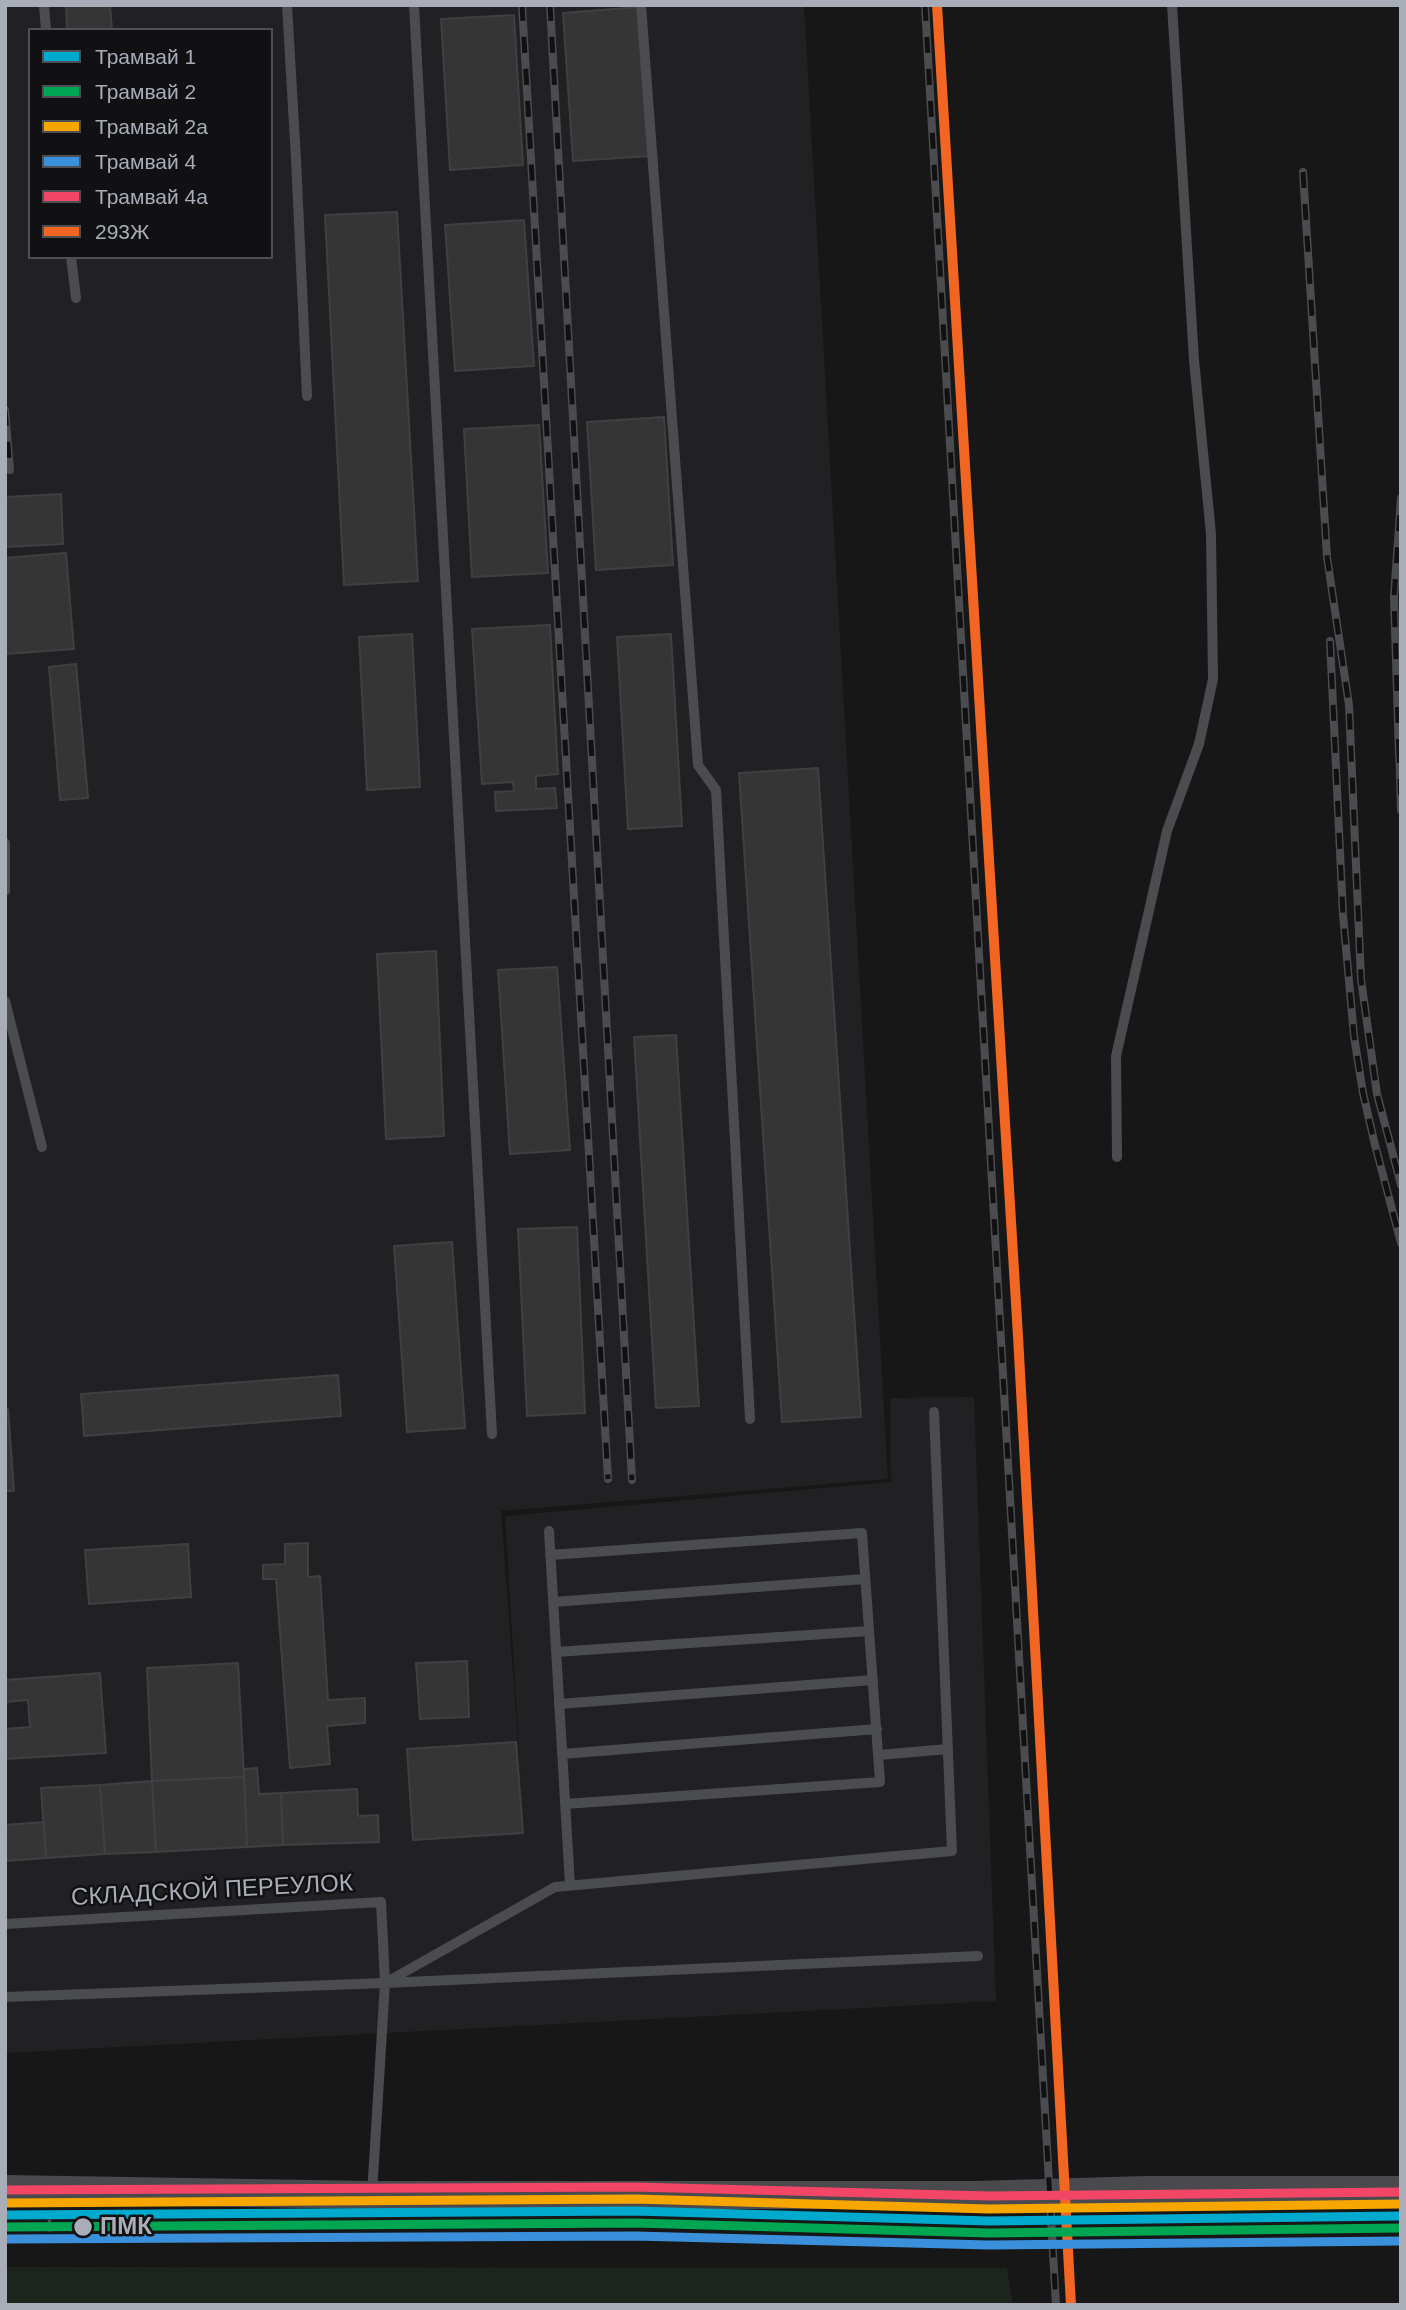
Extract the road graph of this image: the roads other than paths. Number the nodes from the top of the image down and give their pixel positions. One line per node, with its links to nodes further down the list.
1 (44, 5): 6 (lane)
2 (286, 5): 9 (lane)
3 (414, 5): 17 (lane)
4 (641, 5): 16 (lane)
5 (1172, 5): 14 (lane)
6 (46, 28)
7 (71, 259): 8 (lane)
8 (76, 298)
9 (307, 396)
10 (5, 843): 11 (lane)
11 (5, 891)
12 (5, 1001): 13 (lane)
13 (42, 1147)
14 (1117, 1157)
15 (934, 1412): 27 (lane)
16 (750, 1419)
17 (492, 1434)
18 (549, 1531): 19 (lane)
19 (550, 1555): 20 (lane); 21 (lane)
20 (865, 1579): 21 (lane); 22 (lane)
21 (553, 1602): 23 (lane)
22 (869, 1631): 23 (lane); 24 (lane)
23 (556, 1652): 25 (lane)
24 (873, 1680): 25 (lane); 26 (lane)
25 (559, 1704): 28 (lane)
26 (877, 1729): 28 (lane); 29 (lane)
27 (948, 1749): 29 (lane); 31 (lane)
28 (562, 1754): 30 (lane)
29 (878, 1755): 30 (lane)
30 (565, 1804): 31 (lane)
31 (570, 1885): 34 (lane)
32 (5, 1924): 34 (lane, СКЛАДСКОЙ ПЕРЕУЛОК)
33 (978, 1956): 34 (lane)
34 (385, 1983): 35 (lane); 38 (lane, СКЛАДСКОЙ ПЕРЕУЛОК)
35 (5, 1997)
36 (5, 2189): 38 (street)
37 (1401, 2190): 38 (street)
38 (372, 2195)

